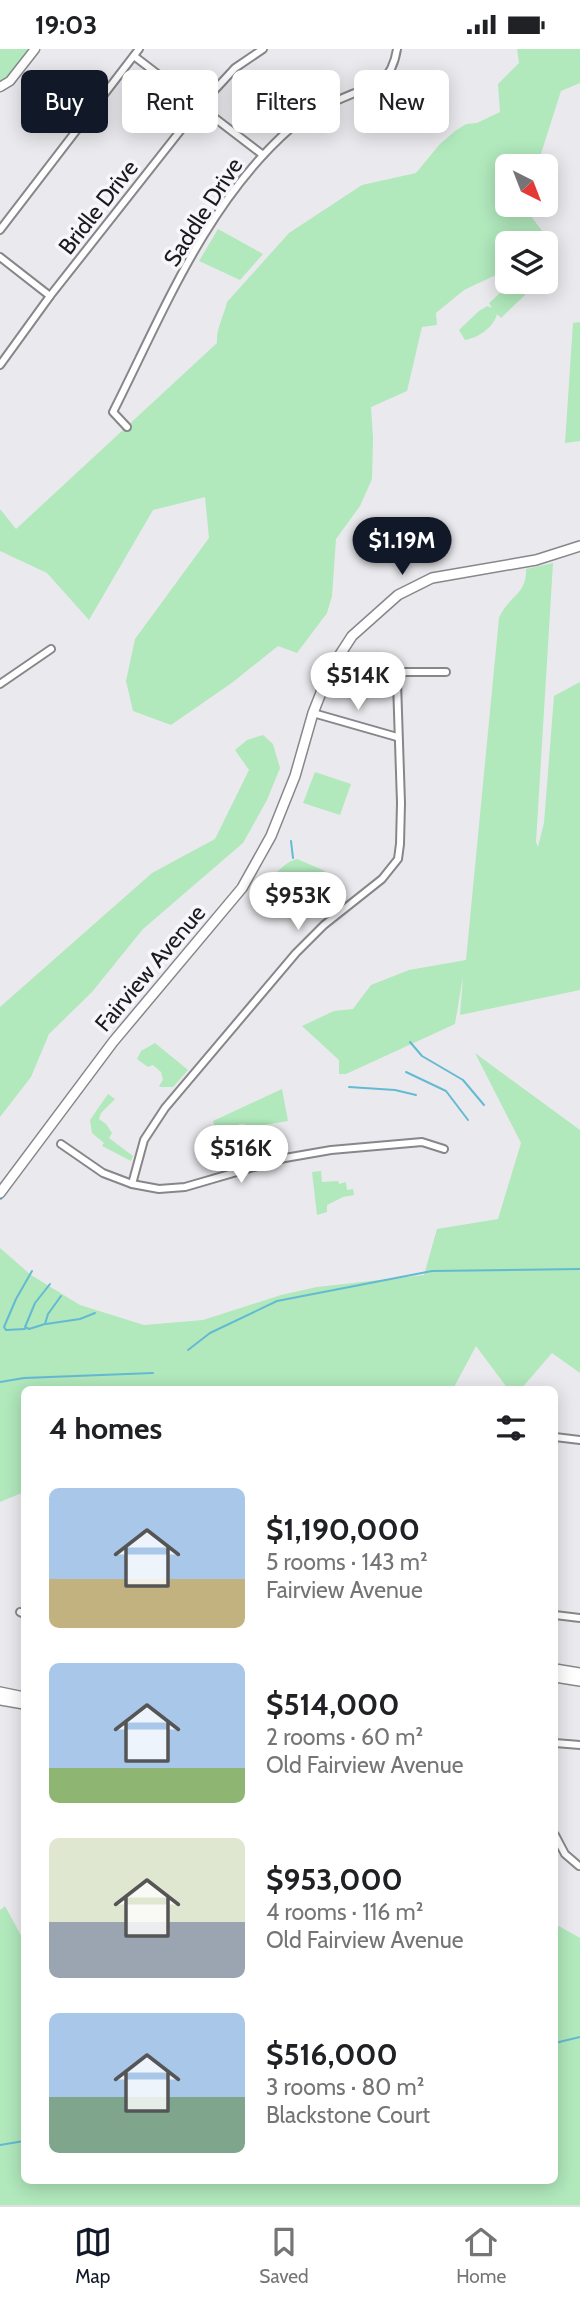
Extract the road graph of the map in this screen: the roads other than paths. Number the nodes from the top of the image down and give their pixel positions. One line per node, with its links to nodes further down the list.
1 (36, 49): 8 (street)
2 (139, 49): 5 (street)
3 (263, 49): 7 (street, Bridle Drive)
4 (397, 49): 11 (street, Saddle Drive)
5 (134, 56): 6 (street); 12 (street)
6 (152, 70)
7 (218, 86)
8 (0, 87)
9 (218, 121): 11 (street)
10 (179, 133): 14 (street, Bridle Drive)
11 (262, 155): 16 (street, Saddle Drive)
12 (0, 230)
13 (0, 257): 14 (street)
14 (50, 296): 15 (street, Bridle Drive)
15 (0, 365)
16 (127, 427)
17 (580, 546): 21 (main road, Fairview Avenue)
18 (51, 649): 20 (street)
19 (446, 672): 22 (street)
20 (0, 684)
21 (313, 713): 22 (street); 26 (main road, Fairview Avenue)
22 (397, 737): 25 (street)
23 (61, 1144): 25 (street)
24 (444, 1149): 25 (street)
25 (132, 1184)
26 (0, 1193)
27 (558, 1437): 28 (street)
28 (580, 1440)
29 (558, 1615): 30 (street)
30 (580, 1618)
31 (558, 1669): 32 (main road)
32 (580, 1673)
33 (558, 1677): 34 (main road)
34 (580, 1681)
35 (0, 1692): 36 (main road)
36 (21, 1696)
37 (0, 1700): 38 (main road)
38 (21, 1704)
39 (558, 1743): 40 (street)
40 (580, 1745)
41 (558, 1841): 42 (street)
42 (579, 1866)

